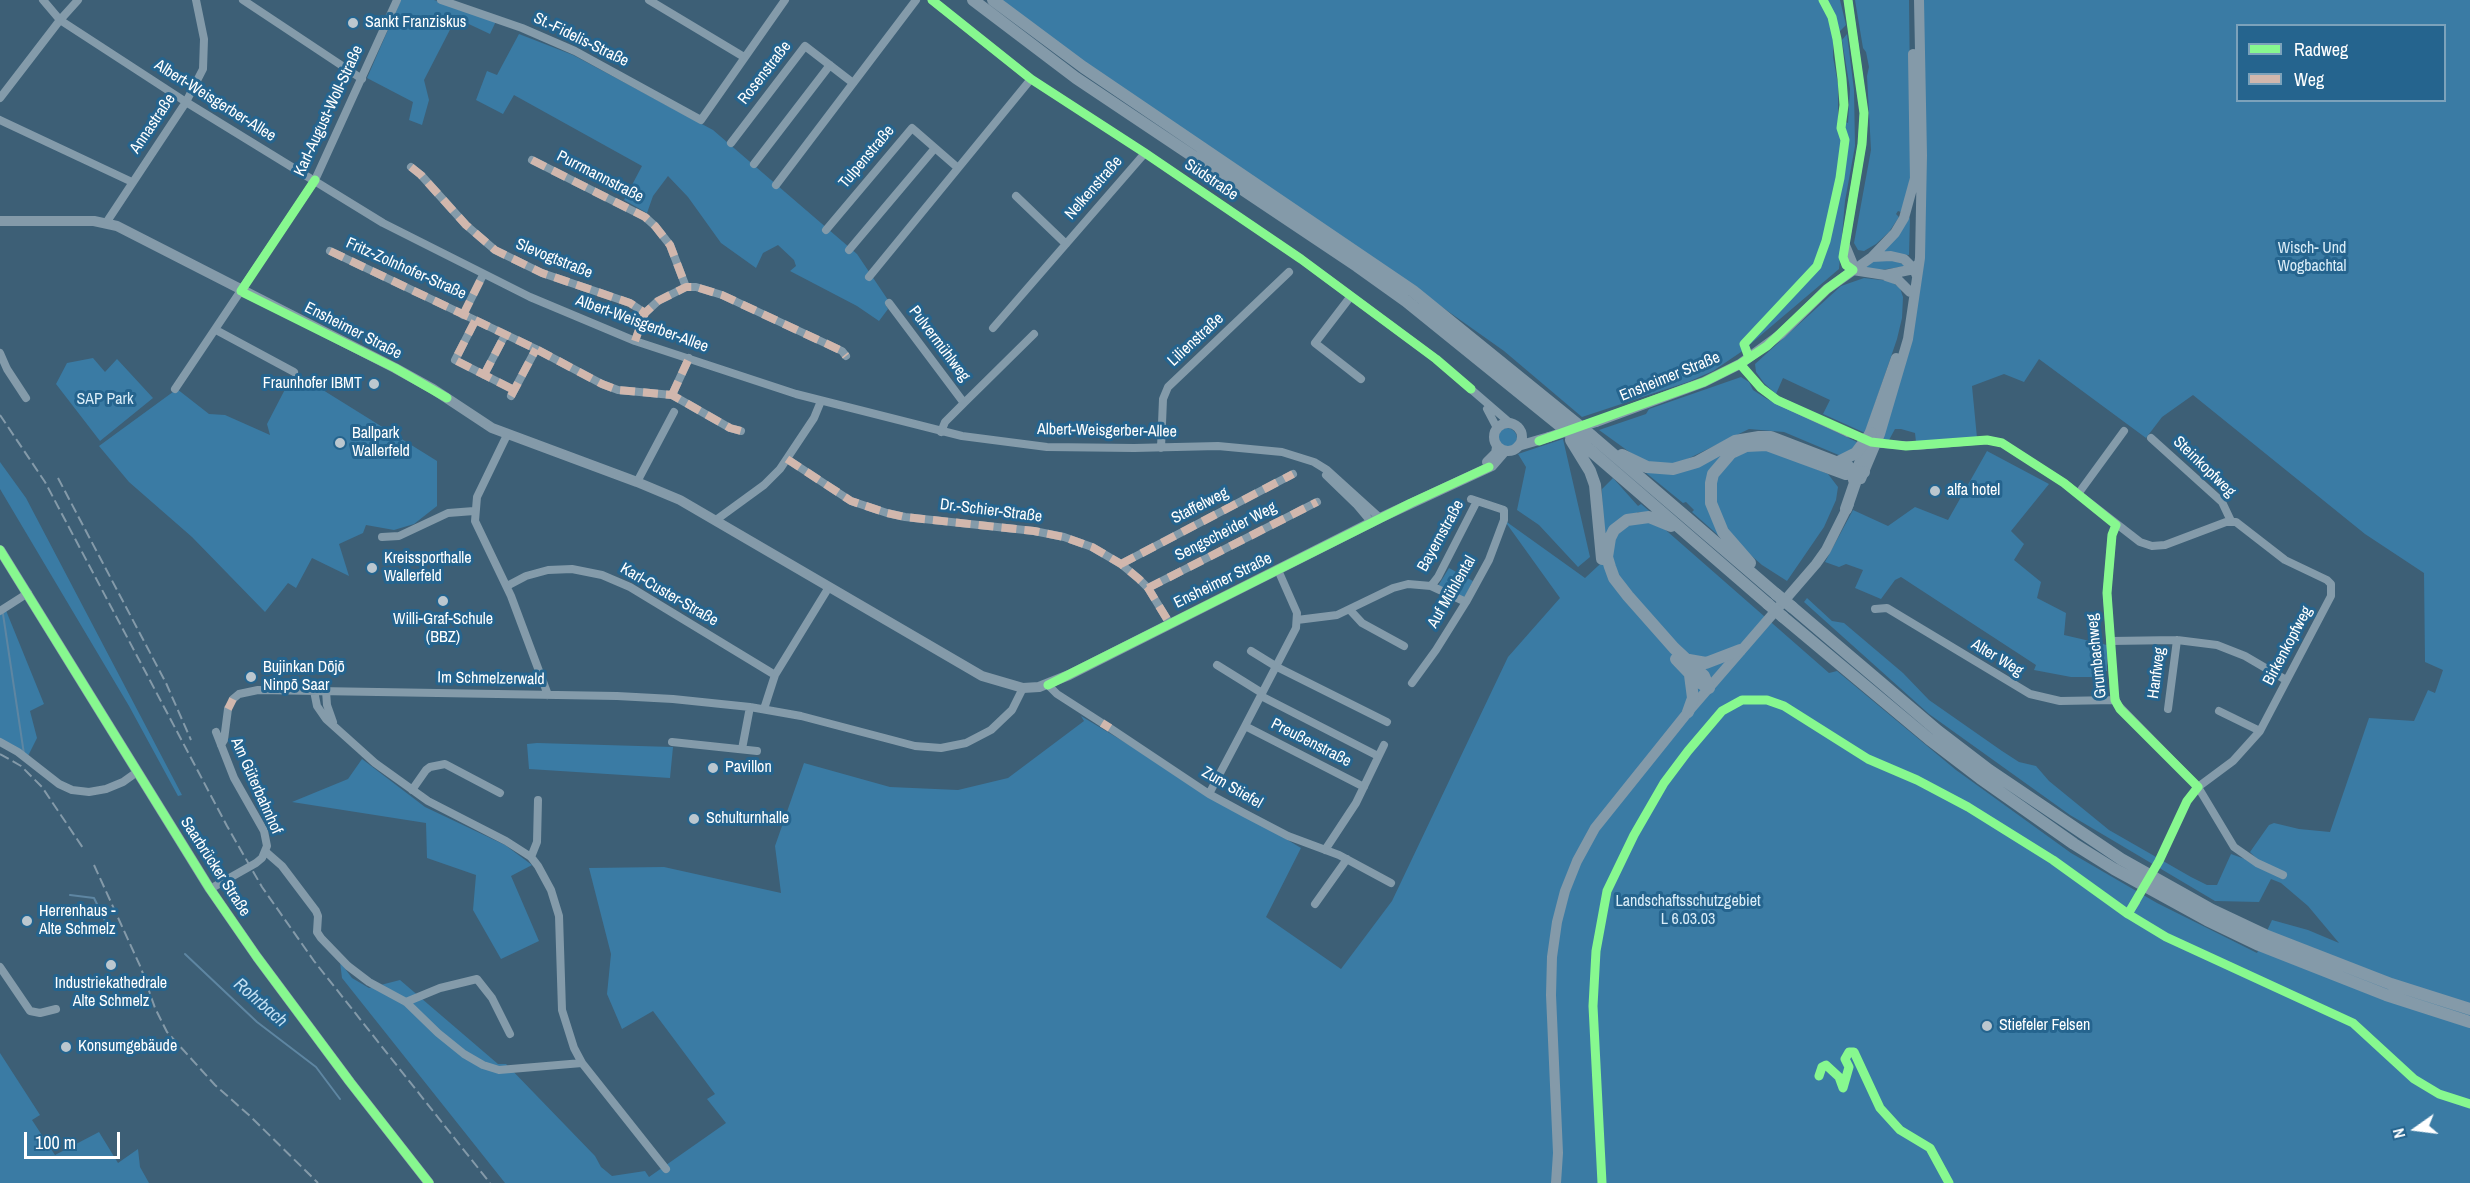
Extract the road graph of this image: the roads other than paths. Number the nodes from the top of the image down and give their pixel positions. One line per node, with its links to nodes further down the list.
1 (43, 0): 16 (street, Albert-Weisgerber-Allee)
2 (78, 0): 16 (street)
3 (196, 0): 23 (street, Annastraße)
4 (243, 0): 19 (street)
5 (397, 0): 19 (street, Karl-August-Woll-Straße)
6 (441, 0): 17 (street, St.-Fidelis-Straße)
7 (649, 0): 17 (street)
8 (916, 0): 21 (street)
9 (932, 0): 20 (street, Südstraße)
10 (973, 0): 78 (highway)
11 (993, 0): 86 (highway)
12 (1848, 0): 44 (street)
13 (1913, 0): 32 (main road)
14 (1919, 0): 46 (main road)
15 (783, 1): 17 (street)
16 (60, 20): 22 (street); 23 (street, Albert-Weisgerber-Allee)
17 (744, 57)
18 (830, 64): 21 (street, Rosenstraße); 25 (street, Rosenstraße); 29 (street)
19 (362, 79): 33 (street, Karl-August-Woll-Straße)
20 (1031, 79): 27 (street, Südstraße); 31 (street)
21 (853, 83): 35 (street)
22 (0, 98)
23 (186, 102): 33 (street, Albert-Weisgerber-Allee); 34 (street, Annastraße)
24 (0, 120): 34 (street)
25 (730, 142)
26 (935, 148): 31 (street, Tulpenstraße); 39 (street, Tulpenstraße); 41 (street)
27 (1145, 153): 40 (street, Nelkenstraße); 53 (street, Südstraße)
28 (532, 159): 50 (street, Purrmannstraße)
29 (754, 164)
30 (411, 167): 55 (street, Slevogtstraße)
31 (958, 168): 49 (street)
32 (1915, 178): 43 (main road, Ensheimer Straße); 46 (main road)
33 (315, 180): 47 (street, Albert-Weisgerber-Allee); 51 (street, Karl-August-Woll-Straße)
34 (132, 182): 38 (street, Annastraße)
35 (776, 185)
36 (1016, 196): 40 (street, Nelkenstraße)
37 (0, 221): 38 (main road, Ensheimer Straße)
38 (106, 223): 51 (main road, Ensheimer Straße)
39 (826, 230)
40 (1066, 243): 58 (street, Nelkenstraße)
41 (849, 250)
42 (330, 251): 56 (street, Fritz-Zolnhofer-Straße)
43 (1872, 257): 44 (main road, Ensheimer Straße); 46 (main road)
44 (1853, 270): 48 (main road); 67 (main road, Ensheimer Straße)
45 (1289, 272): 89 (street, Lilienstraße)
46 (1916, 273): 48 (main road); 52 (main road); 93 (main road)
47 (483, 275): 56 (street, Fritz-Zolnhofer-Straße); 62 (street, Albert-Weisgerber-Allee)
48 (1885, 275): 52 (main road)
49 (869, 277)
50 (686, 287): 55 (street); 65 (street)
51 (241, 291): 59 (street, Karl-August-Woll-Straße); 85 (main road, Ensheimer Straße)
52 (1910, 292): 84 (main road)
53 (1351, 296): 70 (street); 74 (street, Südstraße)
54 (889, 303): 76 (street, Pulvermühlweg)
55 (645, 313): 62 (street)
56 (463, 315): 57 (street)
57 (475, 321): 61 (street); 69 (street)
58 (993, 328)
59 (216, 330): 68 (street); 71 (street, Karl-August-Woll-Straße)
60 (1034, 334): 76 (street, Pulvermühlweg)
61 (505, 335): 63 (street); 69 (street)
62 (635, 341): 66 (street, Albert-Weisgerber-Allee)
63 (536, 349): 69 (street); 72 (street)
64 (0, 353): 73 (street)
65 (846, 356)
66 (689, 358): 72 (street); 75 (street, Albert-Weisgerber-Allee)
67 (1740, 364): 88 (main road, Ensheimer Straße, bridge); 96 (street, bridge)
68 (294, 372)
69 (484, 375)
70 (1360, 379)
71 (175, 389)
72 (672, 395): 81 (street)
73 (26, 398)
74 (1481, 398): 79 (street, Südstraße); 80 (street, Südstraße)
75 (821, 401): 83 (street, Albert-Weisgerber-Allee); 91 (street)
76 (964, 403): 83 (street, Pulvermühlweg)
77 (674, 412): 95 (street)
78 (1545, 414): 109 (highway); 130 (highway)
79 (1510, 423): 80 (main road); 88 (main road)
80 (1497, 428): 90 (main road)
81 (741, 431)
82 (2124, 431): 96 (street)
83 (941, 432): 89 (street, Albert-Weisgerber-Allee)
84 (1871, 433): 92 (highway); 93 (main road)
85 (507, 435): 95 (main road, Ensheimer Straße); 99 (street)
86 (1593, 437): 92 (highway); 115 (highway)
87 (2151, 438): 103 (street, Steinkopfweg)
88 (1520, 443): 90 (main road)
89 (1161, 448): 102 (street, Albert-Weisgerber-Allee)
90 (1501, 449): 102 (main road, Ensheimer Straße)
91 (787, 459): 101 (street); 107 (street, Dr.-Schier-Straße)
92 (1835, 466): 93 (highway); 98 (highway); 115 (highway)
93 (1860, 473): 98 (highway)
94 (1293, 474): 107 (street, Staffelweg)
95 (637, 482): 101 (main road, Ensheimer Straße)
96 (2078, 494): 104 (street)
97 (1317, 502): 113 (street, Sengscheider Weg)
98 (1845, 505): 125 (main road)
99 (474, 510): 105 (street); 110 (street)
100 (1504, 510): 112 (street, Bayernstraße); 116 (street, Auf Mühlental)
101 (716, 520): 111 (main road, Ensheimer Straße)
102 (1376, 521): 108 (main road, Ensheimer Straße)
103 (2231, 521): 104 (street); 132 (street, Birkenkopfweg)
104 (2116, 525): 122 (street, Grumbachweg)
105 (382, 537)
106 (0, 550): 114 (main road, Saarbrücker Straße)
107 (1121, 564): 113 (street, Dr.-Schier-Straße)
108 (1278, 570): 120 (street); 121 (main road, Ensheimer Straße)
109 (1731, 572): 115 (highway); 127 (highway)
110 (507, 586): 131 (street, Karl-Custer-Straße); 138 (street)
111 (829, 586): 131 (street); 139 (main road, Ensheimer Straße)
112 (1431, 586): 116 (street, Bayernstraße); 119 (street, Bayernstraße)
113 (1148, 588): 121 (street, Dr.-Schier-Straße)
114 (27, 593): 117 (street); 161 (main road, Saarbrücker Straße)
115 (1772, 599): 181 (highway, bridge); 182 (highway, bridge)
116 (1466, 602): 133 (street, Auf Mühlental)
117 (4, 609)
118 (1875, 609): 142 (street, Alter Weg)
119 (1350, 610): 120 (street, Bayernstraße); 124 (street)
120 (1297, 620): 129 (street, Preußenstraße)
121 (1170, 624): 134 (main road, Ensheimer Straße)
122 (2111, 640): 123 (street, Hanfweg); 142 (street, Grumbachweg)
123 (2177, 640): 132 (street, Hanfweg); 146 (street, Hanfweg)
124 (1404, 646)
125 (1740, 650): 127 (highway); 135 (main road)
126 (1251, 651): 129 (street)
127 (1688, 660): 135 (highway)
128 (1217, 665): 140 (street)
129 (1277, 667): 140 (street, Preußenstraße); 149 (street)
130 (1689, 674): 135 (highway); 148 (highway)
131 (775, 675): 145 (street)
132 (2286, 680): 152 (street, Birkenkopfweg)
133 (1412, 683)
134 (1048, 684): 139 (main road, Ensheimer Straße); 166 (street, Zum Stiefel)
135 (1709, 688): 148 (main road)
136 (314, 691): 137 (street, Im Schmelzerwald); 141 (street, Im Schmelzerwald); 151 (street)
137 (326, 691): 138 (street, Im Schmelzerwald); 151 (street)
138 (548, 695): 143 (street, Im Schmelzerwald)
139 (1020, 695): 145 (street, Im Schmelzerwald)
140 (1262, 695): 150 (street, Preußenstraße); 160 (street, Preußenstraße)
141 (233, 699)
142 (2115, 700): 163 (street, Grumbachweg)
143 (750, 706): 145 (street, Im Schmelzerwald); 158 (street)
144 (228, 709): 156 (street)
145 (764, 709)
146 (2168, 709)
147 (2219, 711): 152 (street)
148 (1688, 712): 187 (main road)
149 (1387, 722)
150 (1245, 726): 162 (street, Preußenstraße); 166 (street, Preußenstraße)
151 (336, 727): 164 (street)
152 (2260, 731): 163 (street, Birkenkopfweg)
153 (216, 732): 156 (street, Am Güterbahnhof)
154 (0, 742): 161 (street)
155 (672, 742): 158 (street)
156 (221, 745): 169 (street, Am Güterbahnhof)
157 (1383, 745): 160 (street)
158 (742, 749): 159 (street)
159 (756, 751)
160 (1378, 756): 162 (street)
161 (137, 772): 174 (main road, Saarbrücker Straße)
162 (1364, 787): 168 (street)
163 (2198, 787): 172 (street, Grumbachweg)
164 (412, 790): 165 (street); 170 (street)
165 (500, 793)
166 (1209, 794): 168 (street, Zum Stiefel)
167 (538, 800): 170 (street)
168 (1325, 850): 171 (street, Zum Stiefel)
169 (266, 852): 174 (street, Am Güterbahnhof); 179 (street, Am Güterbahnhof)
170 (531, 857): 184 (street)
171 (1347, 859): 173 (street, Zum Stiefel); 176 (street)
172 (2283, 875)
173 (1391, 883)
174 (210, 889): 186 (main road, Saarbrücker Straße)
175 (2136, 902): 177 (street)
176 (1315, 904)
177 (2128, 914)
178 (0, 968): 180 (street)
179 (406, 1002): 183 (street); 184 (street, Am Güterbahnhof)
180 (56, 1009)
181 (2470, 1009)
182 (2470, 1022)
183 (510, 1034)
184 (582, 1063): 185 (street)
185 (666, 1169)
186 (429, 1183)
187 (1556, 1183)

